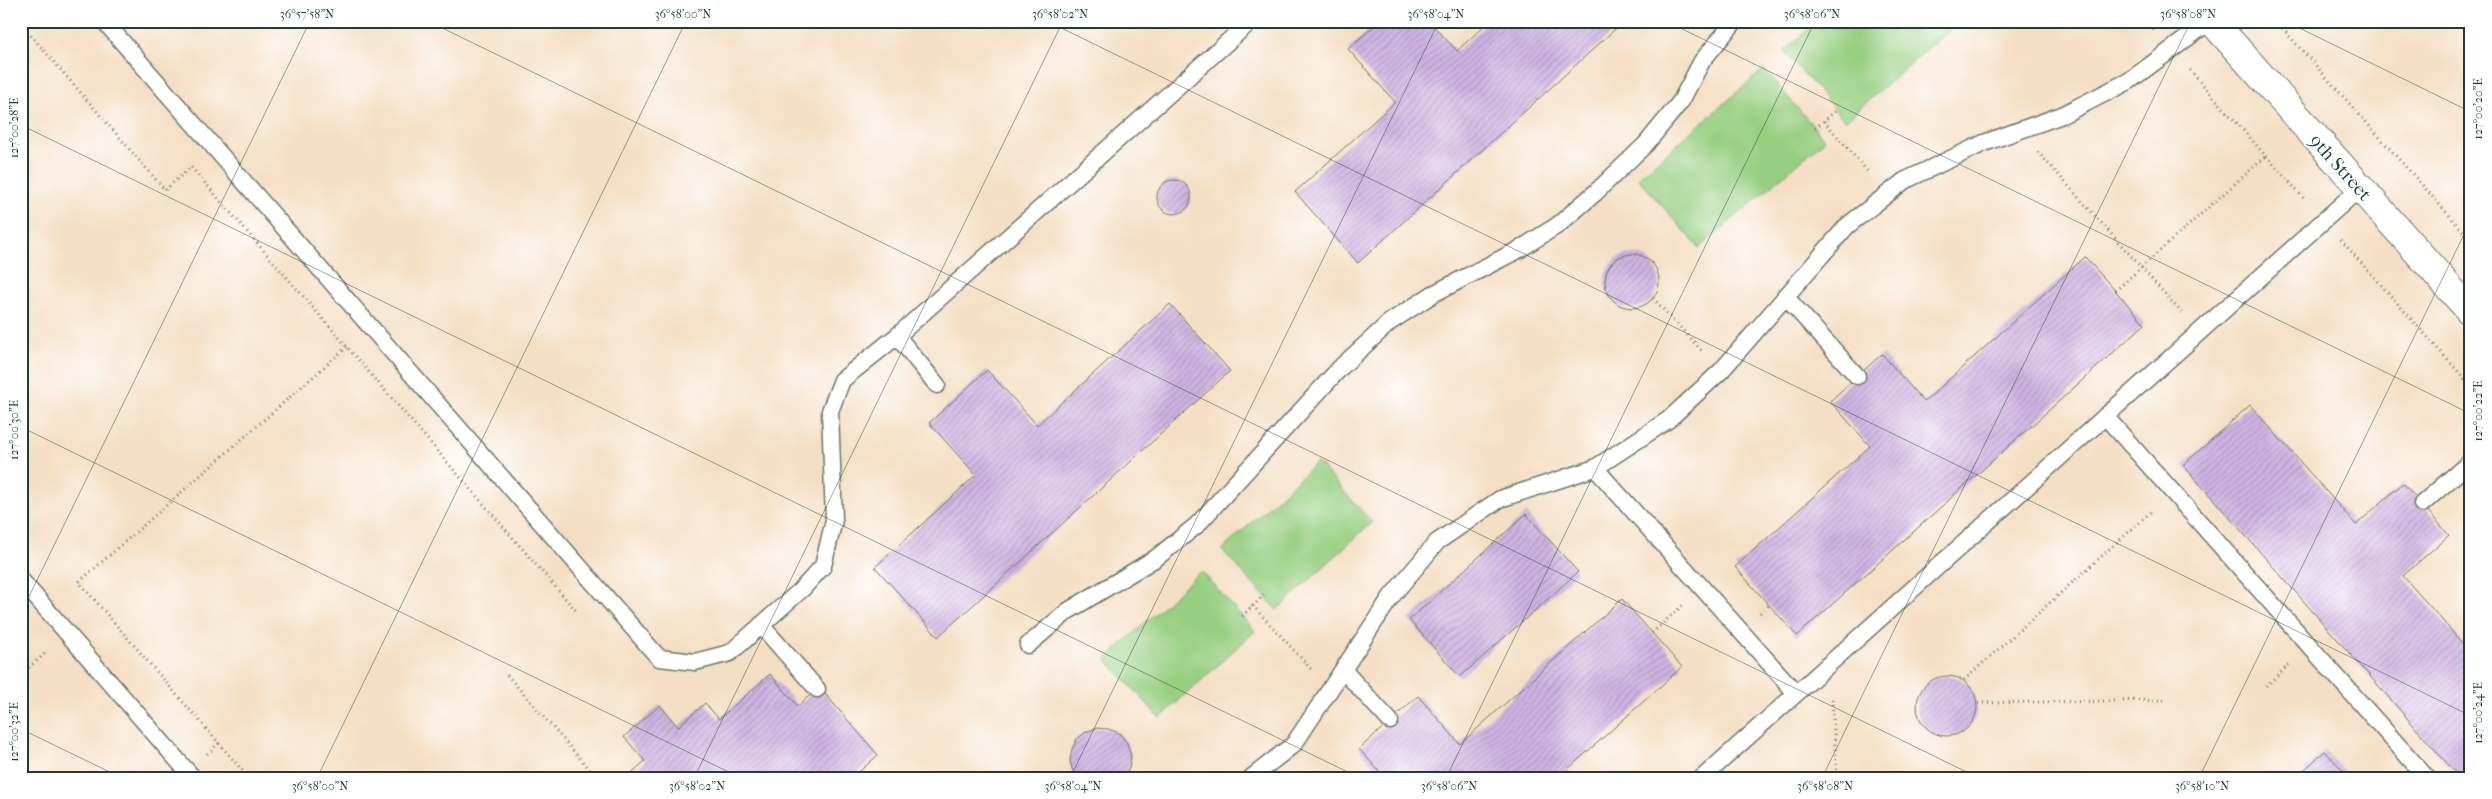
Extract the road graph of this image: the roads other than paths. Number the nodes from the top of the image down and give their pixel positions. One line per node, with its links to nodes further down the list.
1 (104, 21): 16 (lane)
2 (1250, 21): 8 (lane)
3 (1735, 21): 17 (lane)
4 (2211, 21): 5 (street, 9th Street); 6 (lane)
5 (2360, 188): 7 (street, 9th Street); 11 (lane)
6 (1785, 296): 9 (lane); 13 (lane)
7 (2471, 312)
8 (897, 336): 10 (lane); 16 (lane)
9 (1857, 376)
10 (937, 385)
11 (2105, 416): 20 (lane); 25 (lane)
12 (2471, 461): 14 (lane)
13 (1595, 468): 18 (lane); 20 (lane)
14 (2422, 504)
15 (21, 580): 22 (lane)
16 (761, 625): 19 (lane)
17 (1028, 645)
18 (1344, 670): 21 (lane); 23 (lane)
19 (817, 689)
20 (1796, 693): 24 (lane)
21 (1390, 721)
22 (193, 778)
23 (1251, 778)
24 (1702, 778)
25 (2427, 778)

